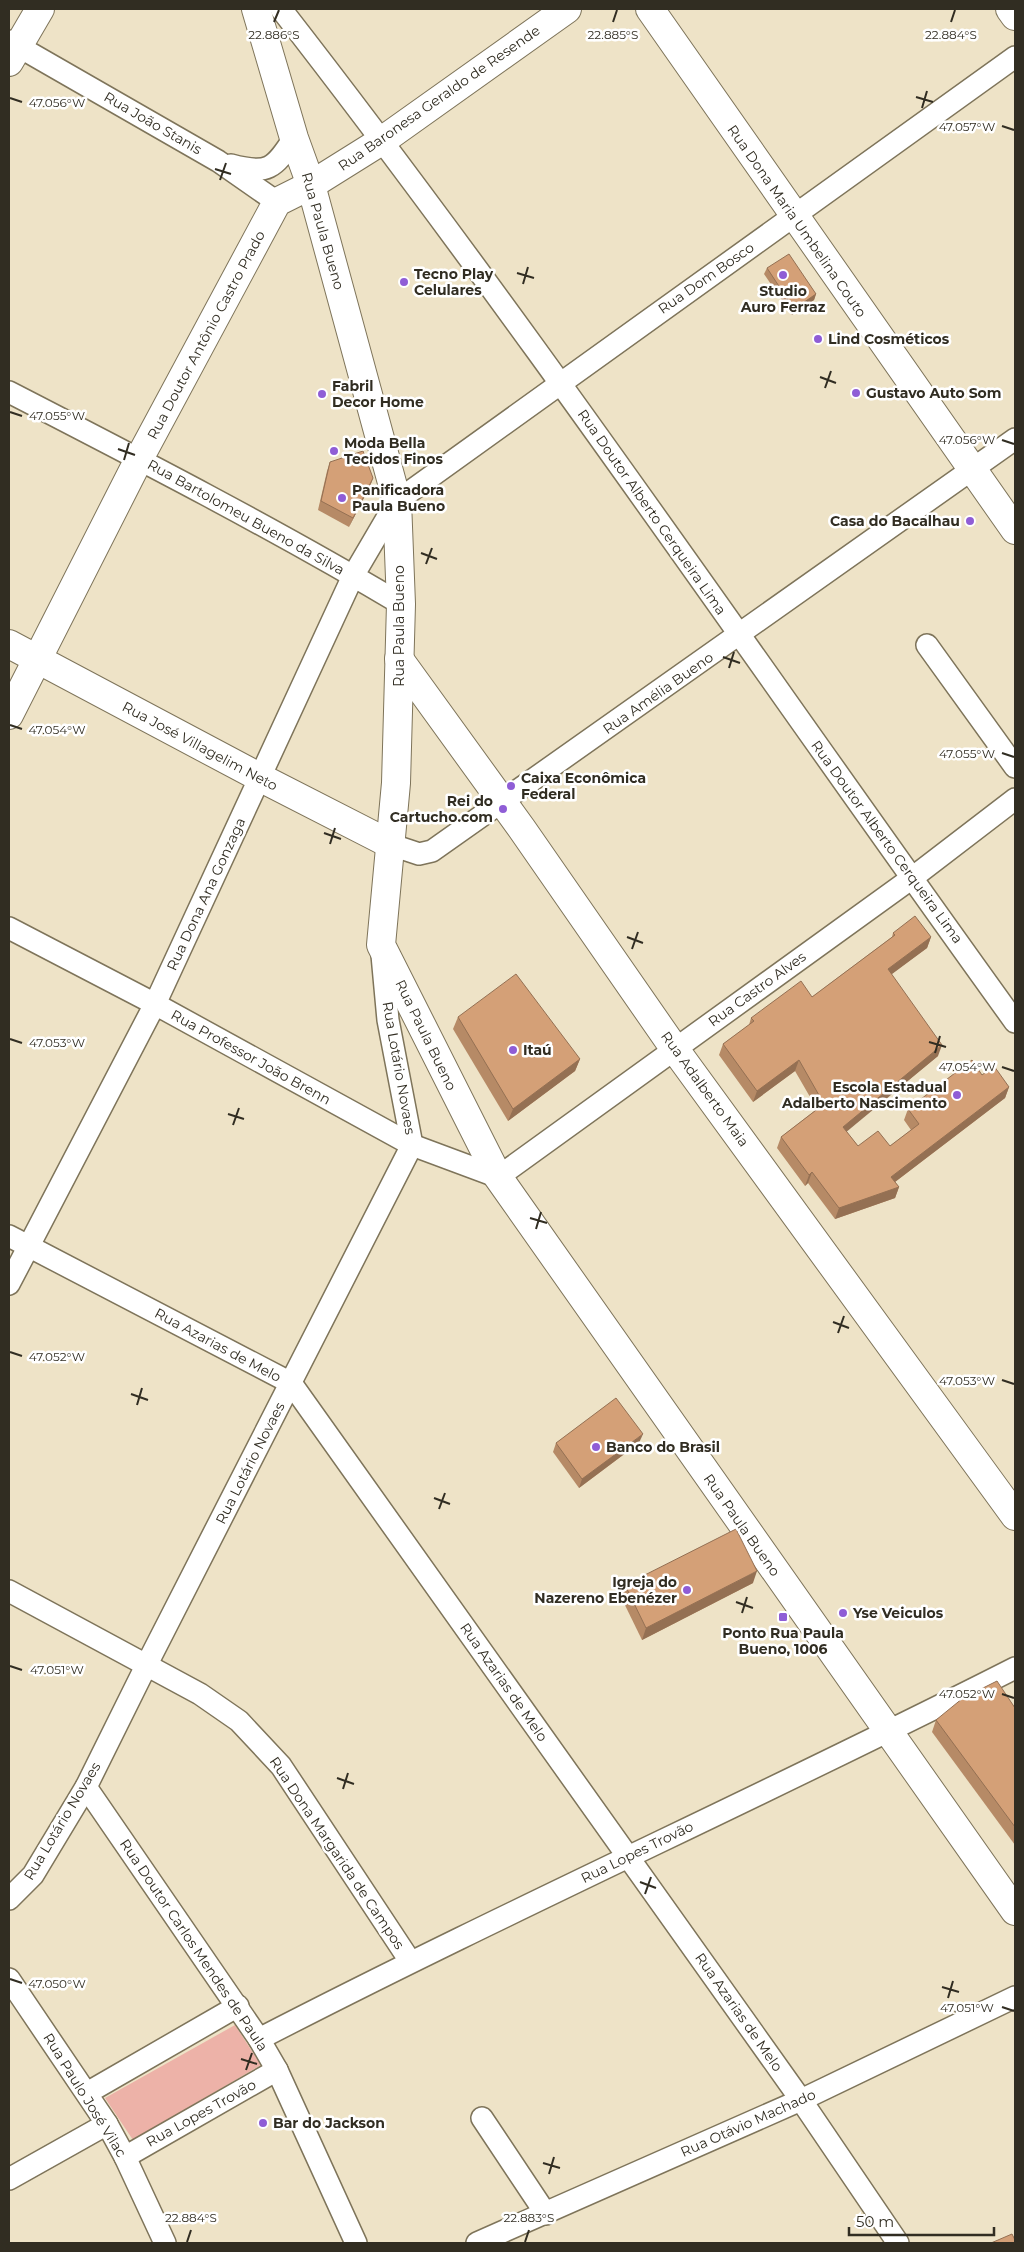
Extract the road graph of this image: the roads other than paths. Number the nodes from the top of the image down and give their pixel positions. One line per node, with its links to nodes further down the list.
1 (40, 9): 8 (main road)
2 (256, 9): 10 (main road, Rua Paula Bueno)
3 (281, 9): 11 (street, Rua Doutor Alberto Cerqueira Lima)
4 (567, 9): 11 (main road, Rua Baronesa Geraldo de Resende)
5 (650, 9): 15 (main road, Rua Dona Maria Umbelina Couto)
6 (1010, 9): 7 (main road)
7 (1015, 16)
8 (12, 49): 12 (street, Rua João Stanis)
9 (1015, 57): 15 (street, Rua Dom Bosco)
10 (294, 138): 12 (street, Rua João Stanis); 13 (main road, Rua Paula Bueno)
11 (383, 140): 13 (main road, Rua Baronesa Geraldo de Resende); 16 (street, Rua Doutor Alberto Cerqueira Lima)
12 (218, 161): 14 (street, Rua João Stanis)
13 (311, 185): 14 (main road); 21 (main road, Rua Paula Bueno)
14 (277, 202): 19 (main road, Rua Doutor Antônio Castro Prado)
15 (794, 216): 16 (street, Rua Dom Bosco); 20 (main road, Rua Dona Maria Umbelina Couto)
16 (561, 382): 21 (street, Rua Dom Bosco); 25 (street, Rua Doutor Alberto Cerqueira Lima)
17 (9, 392): 19 (street, Rua Bartolomeu Bueno da Silva)
18 (1015, 439): 20 (street, Rua Amélia Bueno)
19 (140, 459): 23 (street, Rua Bartolomeu Bueno da Silva); 28 (main road, Rua Doutor Antônio Castro Prado)
20 (973, 471): 22 (main road, Rua Dona Maria Umbelina Couto); 25 (street, Rua Amélia Bueno)
21 (397, 501): 23 (street, Rua Dona Ana Gonzaga); 24 (main road, Rua Paula Bueno)
22 (1015, 530)
23 (353, 576): 24 (street, Rua Bartolomeu Bueno da Silva); 32 (street, Rua Dona Ana Gonzaga)
24 (401, 604): 29 (main road, Rua Paula Bueno)
25 (739, 636): 34 (street, Rua Amélia Bueno); 36 (street, Rua Doutor Alberto Cerqueira Lima)
26 (9, 644): 28 (main road, Rua José Villagelim Neto)
27 (927, 645): 31 (street)
28 (37, 659): 30 (main road, Rua Doutor Antônio Castro Prado); 32 (main road, Rua José Villagelim Neto)
29 (399, 660): 34 (main road, Rua Adalberto Maia); 35 (main road, Rua Paula Bueno)
30 (9, 715)
31 (1015, 767)
32 (261, 778): 35 (main road, Rua José Villagelim Neto); 39 (street, Rua Dona Ana Gonzaga)
33 (1015, 800): 36 (street, Rua Castro Alves)
34 (503, 803): 35 (street, Rua Amélia Bueno); 41 (main road, Rua Adalberto Maia)
35 (392, 845): 38 (main road, Rua Paula Bueno)
36 (912, 878): 40 (street, Rua Doutor Alberto Cerqueira Lima); 41 (street, Rua Castro Alves)
37 (9, 928): 39 (street, Rua Professor João Brenn)
38 (381, 945): 42 (street, Rua Lotário Novaes); 43 (main road, Rua Paula Bueno)
39 (155, 1004): 42 (street, Rua Professor João Brenn); 45 (street, Rua Dona Ana Gonzaga)
40 (1015, 1022)
41 (674, 1048): 43 (street, Rua Castro Alves); 48 (main road, Rua Adalberto Maia)
42 (412, 1145): 43 (street, Rua Professor João Brenn); 47 (street, Rua Lotário Novaes)
43 (498, 1177): 52 (main road, Rua Paula Bueno)
44 (9, 1236): 45 (street, Rua Azarias de Melo)
45 (28, 1246): 46 (street, Rua Dona Ana Gonzaga); 47 (street, Rua Azarias de Melo)
46 (9, 1284)
47 (291, 1383): 50 (street, Rua Lotário Novaes); 54 (street, Rua Azarias de Melo)
48 (1015, 1516)
49 (9, 1591): 50 (street, Rua Dona Margarida de Campos)
50 (147, 1664): 53 (street, Rua Lotário Novaes); 57 (street, Rua Dona Margarida de Campos)
51 (1015, 1668): 52 (street, Rua Lopes Trovão)
52 (888, 1732): 54 (street, Rua Lopes Trovão); 56 (main road, Rua Paula Bueno)
53 (86, 1787): 55 (street, Rua Lotário Novaes); 60 (street, Rua Doutor Carlos Mendes de Paula)
54 (627, 1856): 57 (street, Rua Lopes Trovão); 64 (street, Rua Azarias de Melo)
55 (9, 1899)
56 (1015, 1911)
57 (410, 1961): 61 (street, Rua Lopes Trovão)
58 (9, 1979): 63 (street, Rua Paulo José Vilac)
59 (1015, 1997): 64 (street, Rua Otávio Machado)
60 (238, 2006): 61 (street, Rua Doutor Carlos Mendes de Paula); 63 (street)
61 (259, 2039): 62 (street, Rua Doutor Carlos Mendes de Paula)
62 (277, 2070): 67 (street, Rua Lopes Trovão); 71 (street, Rua Doutor Carlos Mendes de Paula)
63 (87, 2093): 66 (street, Rua Paulo José Vilac)
64 (801, 2100): 69 (street, Rua Otávio Machado); 73 (street, Rua Azarias de Melo)
65 (482, 2118): 69 (street)
66 (107, 2124): 67 (street, Rua Paulo José Vilac); 68 (street)
67 (125, 2157): 70 (street, Rua Paulo José Vilac)
68 (9, 2179)
69 (546, 2214): 72 (street, Rua Otávio Machado)
70 (164, 2243)
71 (356, 2243)
72 (477, 2243)
73 (898, 2243)

